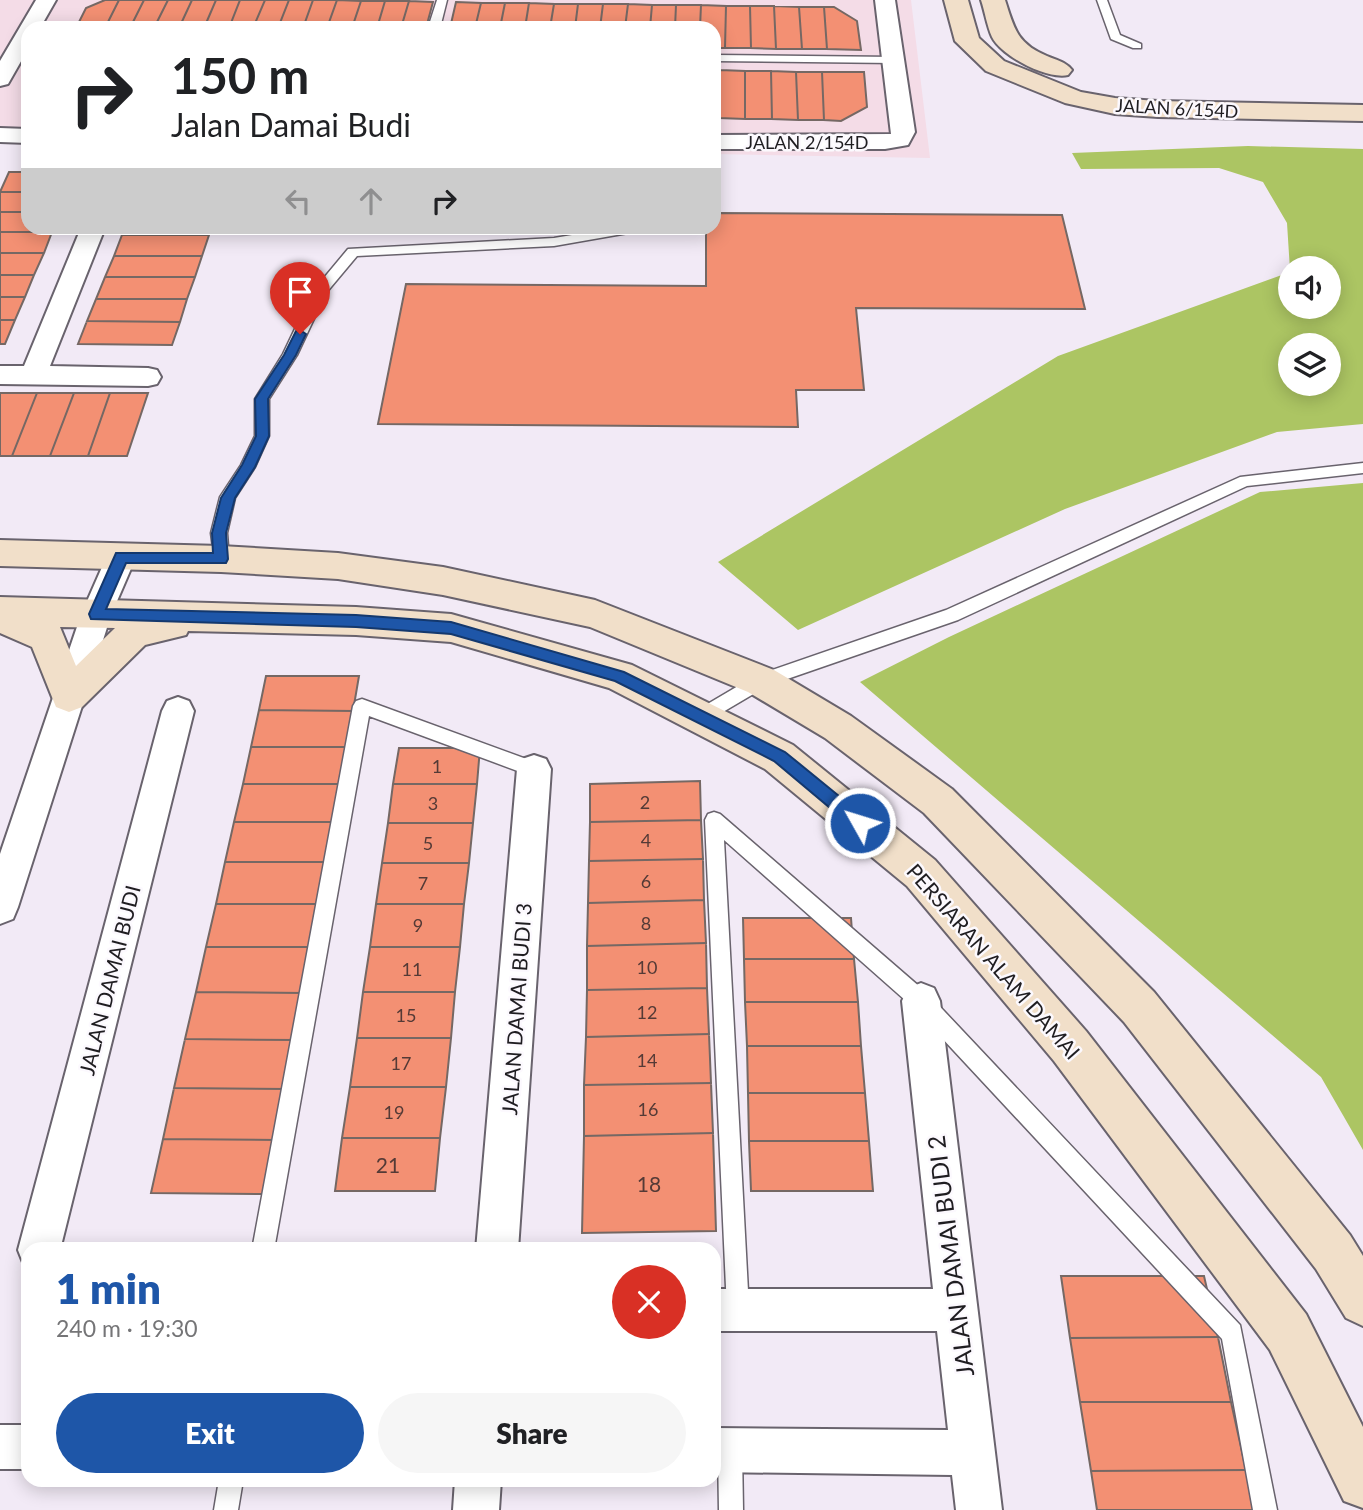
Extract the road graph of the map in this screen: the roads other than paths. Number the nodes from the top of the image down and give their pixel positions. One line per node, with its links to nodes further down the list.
1 (46, 0): 7 (street)
2 (442, 0): 8 (lane)
3 (885, 0): 12 (street)
4 (956, 0): 15 (street, JALAN 6/154D)
5 (993, 0): 14 (street, JALAN 6/154D)
6 (1102, 0): 9 (lane)
7 (36, 21)
8 (436, 21)
9 (1138, 46)
10 (21, 48): 13 (street)
11 (721, 58): 12 (lane)
12 (894, 61): 18 (street, JALAN 2/154D)
13 (0, 79)
14 (1363, 92)
15 (1363, 113)
16 (1, 136): 17 (street)
17 (21, 136)
18 (721, 142)
19 (90, 235): 22 (street)
20 (594, 235): 27 (lane)
21 (0, 376): 22 (street)
22 (33, 376): 23 (street)
23 (148, 377)
24 (1363, 468): 32 (lane)
25 (0, 553): 26 (street)
26 (121, 557): 27 (street); 29 (street)
27 (221, 559): 32 (street)
28 (0, 611): 29 (street, PERSIARAN ALAM DAMAI)
29 (96, 614): 30 (street, PERSIARAN ALAM DAMAI); 33 (street)
30 (211, 617): 33 (street); 35 (street, PERSIARAN ALAM DAMAI)
31 (0, 618): 33 (street)
32 (761, 681): 35 (lane); 42 (street)
33 (69, 696): 37 (street)
34 (178, 711): 39 (street, JALAN DAMAI BUDI)
35 (699, 717): 49 (street, PERSIARAN ALAM DAMAI)
36 (534, 769): 40 (lane); 41 (street, JALAN DAMAI BUDI 3)
37 (0, 907)
38 (921, 1001): 43 (lane); 44 (street, JALAN DAMAI BUDI 2); 56 (lane)
39 (41, 1242)
40 (264, 1242)
41 (499, 1242)
42 (1363, 1301)
43 (726, 1310): 44 (street)
44 (957, 1310): 48 (street, JALAN DAMAI BUDI 2)
45 (0, 1447): 46 (street)
46 (21, 1447)
47 (722, 1450): 48 (street); 54 (lane)
48 (973, 1453): 55 (street, JALAN DAMAI BUDI 2)
49 (1363, 1482)
50 (230, 1487): 52 (lane)
51 (478, 1487): 53 (street)
52 (226, 1510)
53 (476, 1510)
54 (731, 1510)
55 (979, 1510)
56 (1265, 1510)

